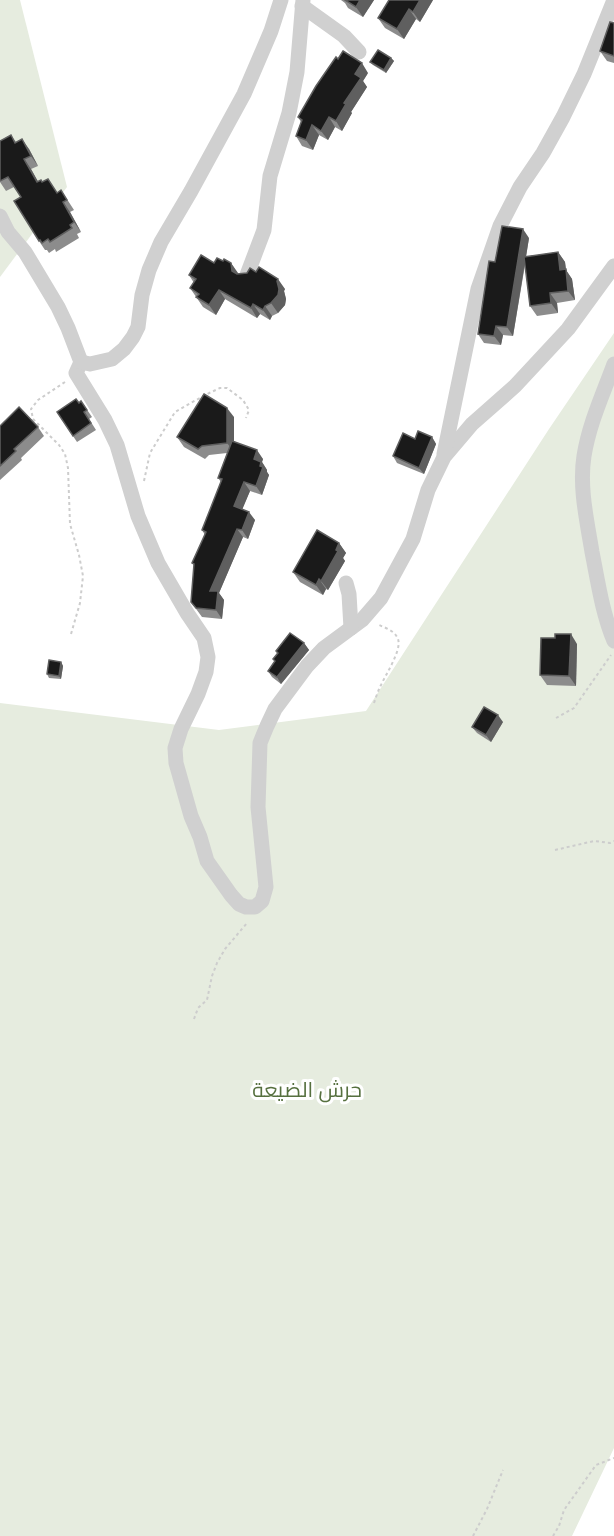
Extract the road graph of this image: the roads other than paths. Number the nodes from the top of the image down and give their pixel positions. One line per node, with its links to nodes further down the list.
1 (281, 0): 9 (street)
2 (614, 0): 10 (street)
3 (302, 3): 4 (street); 7 (street)
4 (359, 52)
5 (0, 216): 9 (street)
6 (614, 266): 10 (street)
7 (247, 275)
8 (614, 364): 13 (street)
9 (79, 368): 12 (street)
10 (444, 457): 12 (street)
11 (346, 583): 12 (street)
12 (356, 624)
13 (614, 641)

